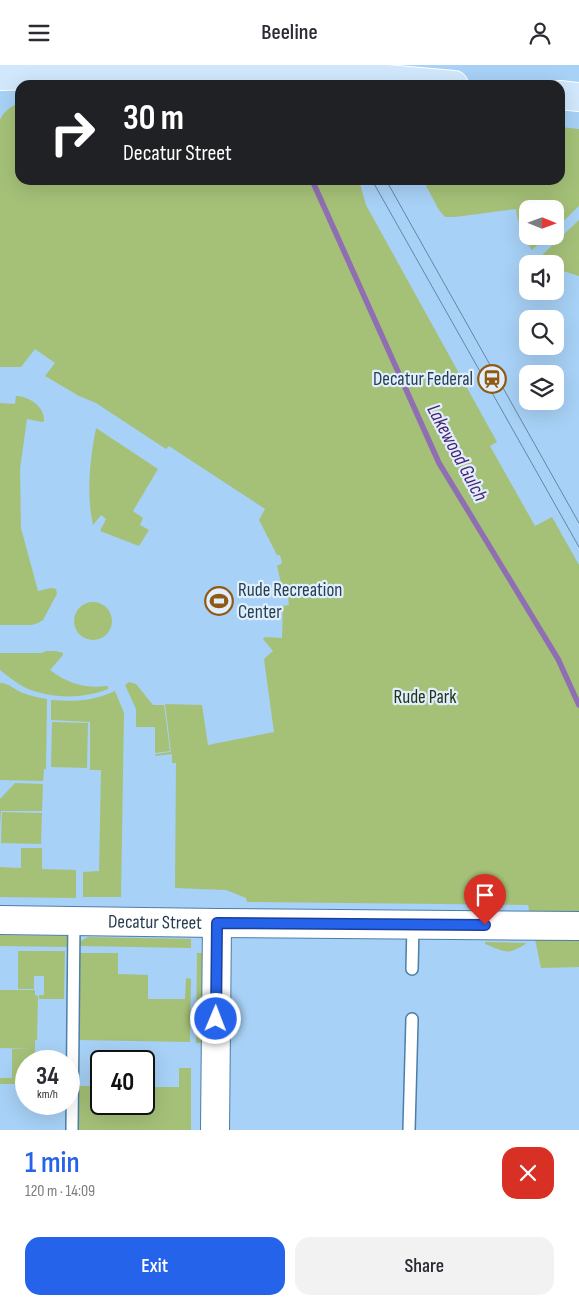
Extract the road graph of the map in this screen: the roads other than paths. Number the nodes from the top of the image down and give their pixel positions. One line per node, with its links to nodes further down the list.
1 (0, 76): 2 (main road, bridge)
2 (398, 80)
3 (565, 96): 4 (main road)
4 (579, 97)
5 (0, 920): 6 (street, Decatur Street)
6 (74, 921): 7 (street, Decatur Street); 12 (lane)
7 (217, 923): 8 (street, Decatur Street); 13 (street)
8 (413, 925): 9 (street, Decatur Street); 10 (lane)
9 (579, 926)
10 (412, 969)
11 (412, 1019): 14 (lane)
12 (72, 1130)
13 (215, 1130)
14 (410, 1130)

